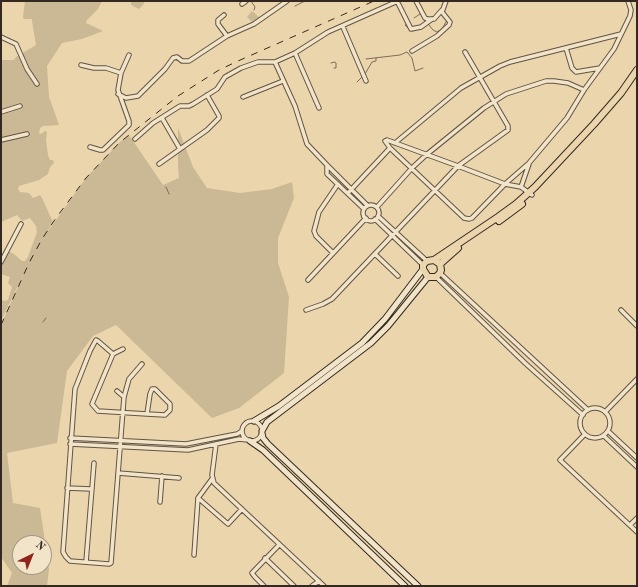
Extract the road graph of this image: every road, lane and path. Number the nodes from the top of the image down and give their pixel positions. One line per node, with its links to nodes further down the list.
1 (246, 1): 7 (street)
2 (287, 1): 13 (street)
3 (398, 1): 10 (street); 11 (street)
4 (416, 1): 10 (street)
5 (446, 1): 8 (street)
6 (628, 1): 12 (street)
7 (242, 4)
8 (442, 10): 10 (street); 16 (street)
9 (224, 15): 13 (street)
10 (432, 20)
11 (343, 27): 18 (street); 28 (street)
12 (621, 34): 15 (street); 22 (street)
13 (227, 36): 31 (street)
14 (1, 37): 29 (street)
15 (566, 48): 22 (street); 25 (street)
16 (412, 50)
17 (465, 52): 25 (street)
18 (295, 53): 20 (street); 36 (street)
19 (129, 55): 24 (street)
20 (275, 62): 27 (street); 32 (street)
21 (81, 65): 24 (street)
22 (600, 68): 30 (street)
23 (637, 70): 38 (highway)
24 (121, 73): 31 (street)
25 (479, 77): 34 (street); 43 (street)
26 (637, 77): 38 (highway)
27 (283, 81): 33 (street); 50 (street)
28 (366, 82)
29 (37, 84)
30 (584, 90): 34 (street); 48 (street)
31 (118, 94): 44 (street)
32 (207, 96): 39 (street); 46 (street)
33 (243, 96)
34 (493, 102): 47 (street); 51 (street)
35 (20, 106): 37 (street)
36 (319, 108)
37 (1, 112)
38 (608, 112): 59 (highway)
39 (162, 118): 41 (street); 46 (street)
40 (26, 134): 42 (street)
41 (135, 139)
42 (1, 140)
43 (395, 143): 45 (street); 47 (street)
44 (90, 147)
45 (390, 148): 52 (street); 56 (street)
46 (180, 149): 49 (street)
47 (426, 155): 51 (street); 52 (street)
48 (529, 163): 54 (street); 55 (street)
49 (159, 164)
50 (327, 165): 53 (street); 56 (street)
51 (458, 166): 54 (street); 57 (street)
52 (412, 168): 57 (street); 61 (street)
53 (338, 184): 58 (street); 69 (street)
54 (505, 184): 55 (street); 57 (street)
55 (521, 187): 59 (street)
56 (351, 190): 58 (street); 60 (street)
57 (435, 190): 67 (street)
58 (348, 193): 62 (street)
59 (530, 194): 72 (highway)
60 (367, 205): 61 (street); 62 (street)
61 (377, 207): 63 (street)
62 (364, 209): 64 (street)
63 (378, 216): 65 (street); 67 (street)
64 (366, 218): 65 (street); 69 (street)
65 (375, 219): 68 (street)
66 (21, 224): 71 (street)
67 (395, 231): 68 (street); 73 (street)
68 (391, 235): 70 (street); 73 (street)
69 (333, 253): 77 (street)
70 (375, 254): 75 (street); 78 (street)
71 (1, 262)
72 (437, 262): 73 (highway); 74 (highway)
73 (424, 265): 76 (highway); 92 (street)
74 (438, 275): 76 (highway); 87 (street); 91 (street)
75 (398, 276)
76 (428, 277): 95 (street)
77 (308, 280)
78 (306, 310)
79 (621, 310): 80 (street)
80 (637, 326)
81 (122, 350): 82 (street)
82 (113, 354): 89 (street); 98 (street)
83 (142, 364): 86 (street)
84 (637, 379): 88 (street)
85 (117, 391): 86 (street)
86 (124, 398): 89 (street)
87 (588, 410): 88 (street); 91 (street)
88 (605, 412): 94 (street)
89 (123, 413): 90 (street); 99 (street)
90 (147, 414): 90 (street)
91 (583, 415): 96 (street)
92 (254, 421): 93 (street); 95 (street)
93 (242, 431): 100 (street); 102 (street)
94 (608, 431): 97 (street); 106 (street)
95 (262, 432): 100 (street); 121 (street)
96 (585, 434): 97 (street); 119 (street)
97 (604, 436): 108 (street)
98 (70, 438): 99 (street); 101 (street)
99 (120, 440): 102 (street); 104 (street)
100 (249, 440): 103 (street); 122 (street)
101 (70, 444): 104 (street); 113 (street)
102 (186, 444): 105 (street)
103 (216, 444): 105 (street); 112 (street)
104 (120, 446): 105 (street); 109 (street)
105 (188, 450)
106 (637, 458)
107 (94, 463): 114 (street)
108 (637, 467)
109 (118, 473): 110 (street); 126 (street)
110 (162, 476): 111 (street); 116 (street)
111 (179, 478)
112 (212, 479): 115 (street); 117 (street)
113 (67, 488): 114 (street); 126 (street)
114 (91, 489): 126 (street)
115 (198, 498): 117 (street); 124 (street)
116 (160, 502)
117 (242, 509): 123 (street)
118 (637, 518): 119 (street)
119 (630, 525): 120 (street)
120 (637, 532)
121 (362, 533): 122 (street); 133 (street)
122 (356, 539): 132 (street)
123 (279, 545): 125 (street); 127 (street)
124 (194, 555)
125 (265, 558): 128 (street); 129 (street)
126 (86, 562)
127 (319, 581): 130 (street); 131 (street)
128 (264, 586)
129 (294, 586)
130 (312, 586)
131 (324, 586)
132 (405, 586)
133 (418, 586)

